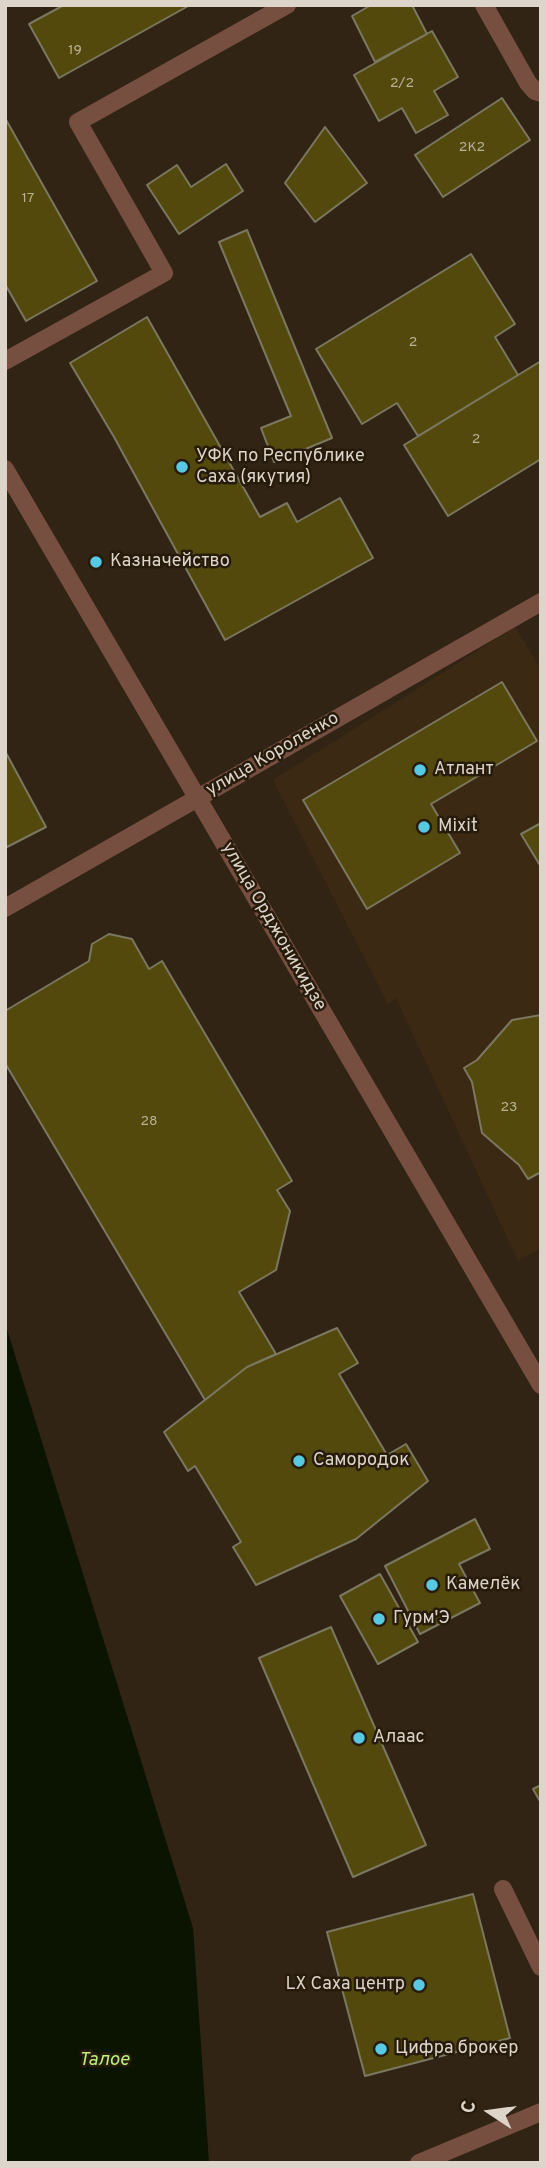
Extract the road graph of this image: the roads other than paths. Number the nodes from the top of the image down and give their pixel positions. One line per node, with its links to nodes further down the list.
1 (287, 5): 4 (street)
2 (484, 5): 3 (street)
3 (541, 93)
4 (5, 361)
5 (5, 469): 7 (street, улица Орджоникидзе)
6 (541, 602): 7 (street, улица Короленко)
7 (198, 798): 8 (street, улица Короленко); 9 (street, улица Орджоникидзе)
8 (5, 908)
9 (541, 1385)
10 (503, 1889): 11 (street)
11 (541, 1966)
12 (541, 2112): 13 (street)
13 (419, 2163)

